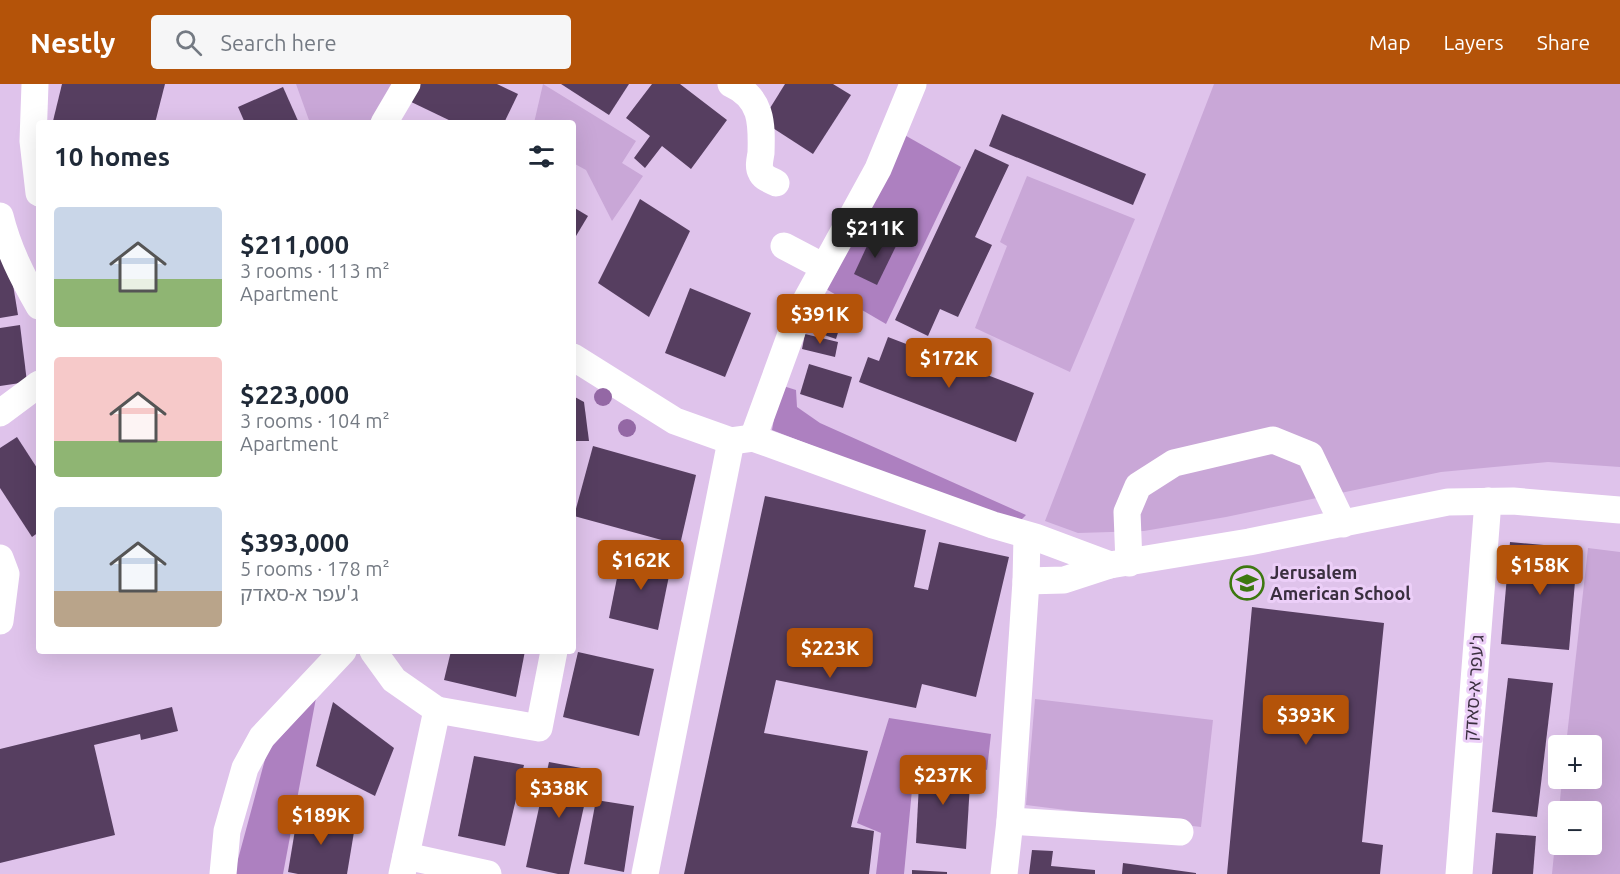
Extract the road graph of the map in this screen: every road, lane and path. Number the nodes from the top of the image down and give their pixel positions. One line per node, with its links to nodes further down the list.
1 (35, 84): 6 (street)
2 (407, 84): 5 (street)
3 (731, 84): 7 (street)
4 (913, 84): 10 (street)
5 (386, 120)
6 (36, 167)
7 (776, 183)
8 (0, 216): 11 (street)
9 (784, 246): 10 (street)
10 (824, 267): 15 (street)
11 (36, 300)
12 (576, 359): 15 (street)
13 (36, 386): 14 (street)
14 (0, 413)
15 (742, 439): 19 (street); 33 (street)
16 (1488, 501): 17 (street); 18 (street); 35 (street, ג'עפר א-סאדק)
17 (1620, 510)
18 (1342, 524): 21 (street); 21 (street)
19 (1027, 536): 21 (street); 22 (street)
20 (0, 558): 23 (street)
21 (1120, 564): 22 (street)
22 (1026, 581): 28 (street)
23 (0, 621)
24 (340, 654): 31 (street)
25 (375, 654): 27 (street)
26 (553, 654): 27 (street)
27 (437, 710): 30 (street)
28 (1010, 821): 29 (street); 34 (street)
29 (1180, 832)
30 (404, 865): 32 (street)
31 (223, 874)
32 (488, 874)
33 (645, 874)
34 (1004, 874)
35 (1459, 874)

